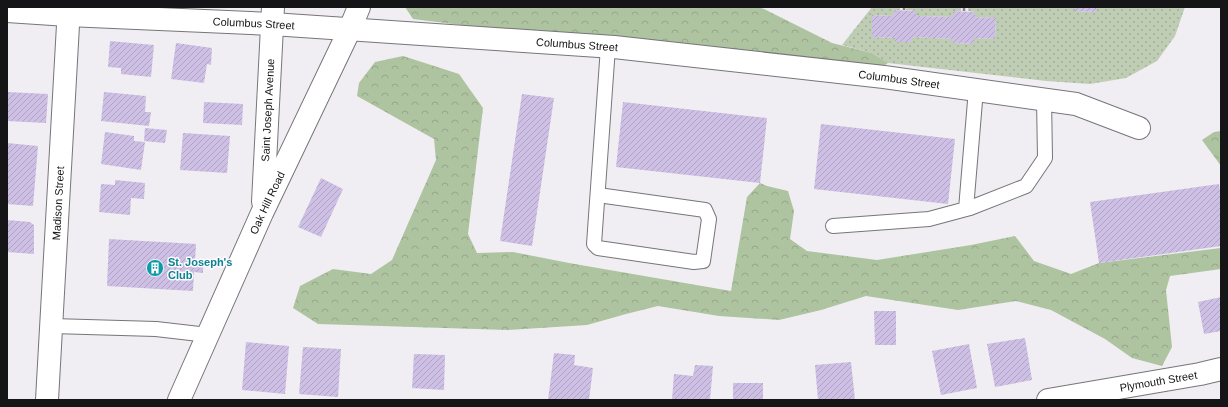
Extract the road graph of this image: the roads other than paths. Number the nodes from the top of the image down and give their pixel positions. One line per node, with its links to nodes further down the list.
1 (358, 7): 5 (street, Oak Hill Road)
2 (7, 11): 3 (street, Columbus Street)
3 (69, 11): 4 (street, Columbus Street); 14 (street, Madison Street)
4 (273, 16): 5 (street, Columbus Street); 12 (street, Saint Joseph Avenue)
5 (350, 29): 6 (street, Columbus Street); 12 (street, Oak Hill Road)
6 (608, 47): 7 (street, Columbus Street); 10 (lane)
7 (976, 89): 8 (street, Columbus Street); 11 (lane)
8 (1044, 99): 9 (street, Columbus Street); 11 (lane)
9 (1139, 128)
10 (598, 195): 10 (lane)
11 (966, 209): 13 (lane)
12 (262, 213): 15 (street, Oak Hill Road)
13 (833, 226)
14 (52, 326): 15 (lane); 18 (street, Madison Street)
15 (208, 335): 19 (street, Oak Hill Road)
16 (1221, 369): 17 (street, Plymouth Street)
17 (1056, 399)
18 (47, 400)
19 (178, 400)

